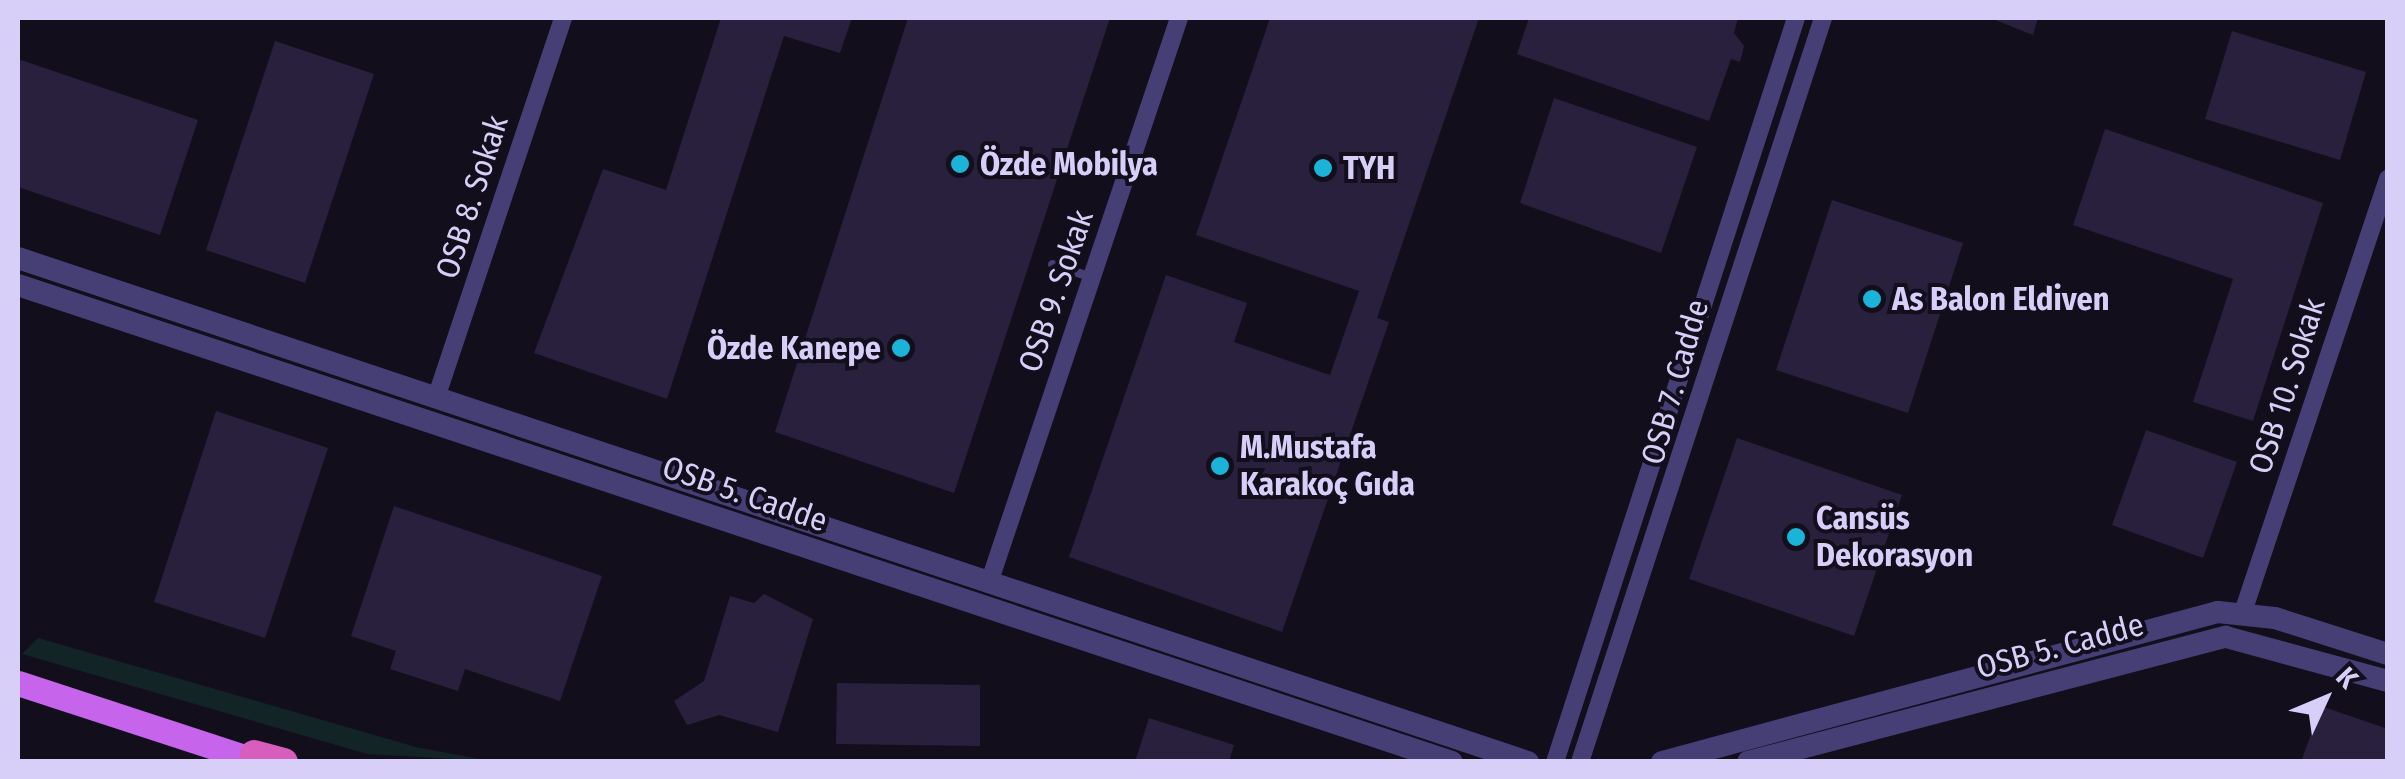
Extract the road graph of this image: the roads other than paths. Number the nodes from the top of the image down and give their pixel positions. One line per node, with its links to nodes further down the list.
1 (563, 18): 10 (street, OSB 8. Sokak)
2 (1179, 18): 8 (street, OSB 9. Sokak)
3 (1796, 18): 20 (street, OSB 7. Cadde)
4 (1823, 18): 21 (street, OSB 7. Cadde)
5 (2388, 179): 12 (street, OSB 10. Sokak)
6 (18, 258): 10 (street)
7 (1052, 264): 8 (lane)
8 (1092, 278): 11 (street, OSB 9. Sokak)
9 (18, 285): 18 (street, OSB 5. Cadde)
10 (437, 395): 11 (street)
11 (989, 583): 19 (street)
12 (2243, 612): 13 (street); 22 (street)
13 (2388, 654)
14 (2388, 681): 23 (street, OSB 5. Cadde)
15 (18, 683): 16 (main road)
16 (257, 758): 17 (highway)
17 (284, 762)
18 (1452, 762)
19 (1528, 762)
20 (1556, 762)
21 (1580, 762)
22 (1662, 762)
23 (1748, 762)

